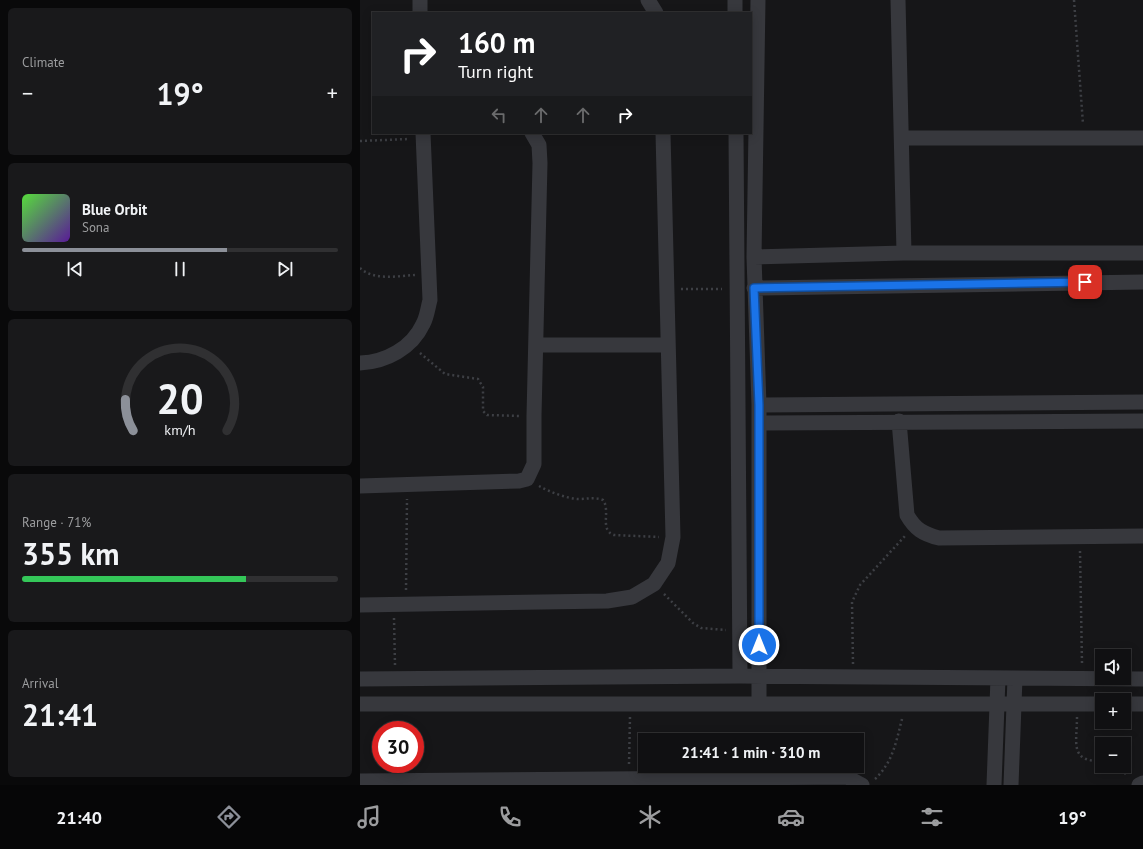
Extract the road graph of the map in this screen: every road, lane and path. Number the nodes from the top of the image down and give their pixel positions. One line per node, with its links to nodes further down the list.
1 (420, 0): 7 (street)
2 (648, 0): 8 (street)
3 (735, 0): 9 (street)
4 (758, 0): 20 (street)
5 (898, 0): 14 (street)
6 (1074, 0): 15 (path)
7 (420, 12)
8 (655, 12)
9 (735, 12)
10 (533, 134): 28 (street)
11 (663, 134): 26 (street)
12 (736, 134): 25 (street)
13 (423, 136): 17 (path); 22 (street)
14 (902, 138): 15 (street); 18 (street)
15 (1084, 138): 16 (street)
16 (1143, 138)
17 (360, 141)
18 (904, 253): 19 (street); 20 (street)
19 (1143, 253)
20 (754, 258): 24 (street)
21 (360, 268): 22 (path)
22 (428, 275): 27 (street)
23 (1143, 282): 24 (street)
24 (754, 288): 32 (street)
25 (736, 289): 26 (path); 47 (street)
26 (667, 290): 29 (street)
27 (408, 344): 30 (street); 33 (path)
28 (536, 345): 29 (street); 33 (street)
29 (668, 345): 42 (street)
30 (360, 363)
31 (1143, 402): 32 (street)
32 (759, 405): 36 (street)
33 (534, 416): 37 (street)
34 (899, 421): 35 (street); 36 (street); 40 (street)
35 (1143, 421)
36 (759, 423): 49 (street)
37 (527, 478): 38 (street); 42 (path)
38 (407, 485): 39 (street); 45 (path)
39 (360, 486)
40 (914, 527): 43 (street); 50 (path)
41 (1143, 536): 43 (street)
42 (673, 537): 44 (street)
43 (1080, 537): 57 (path)
44 (654, 584): 45 (street); 47 (path)
45 (400, 604): 46 (street); 55 (path)
46 (360, 605)
47 (739, 630): 48 (street)
48 (740, 676): 49 (street); 56 (street)
49 (759, 677): 50 (street); 58 (street)
50 (853, 678): 51 (street)
51 (998, 678): 52 (street); 67 (street)
52 (1015, 678): 57 (street); 68 (street)
53 (1143, 678): 57 (street)
54 (360, 679): 55 (street)
55 (395, 679): 56 (street)
56 (597, 679): 60 (street)
57 (1082, 679)
58 (759, 703): 65 (street); 66 (street)
59 (360, 704): 60 (street)
60 (597, 704): 65 (street)
61 (1077, 704): 62 (street); 68 (street); 69 (path)
62 (1095, 704)
63 (1131, 704): 64 (street)
64 (1143, 704)
65 (630, 705): 70 (path)
66 (905, 705): 67 (street); 74 (path)
67 (997, 705): 68 (street); 75 (street)
68 (1014, 705): 76 (street)
69 (1095, 762)
70 (628, 779): 71 (street); 72 (street)
71 (360, 781)
72 (662, 782): 74 (street)
73 (1143, 783): 77 (street)
74 (866, 784)
75 (994, 785)
76 (1011, 785)
77 (1139, 785)

